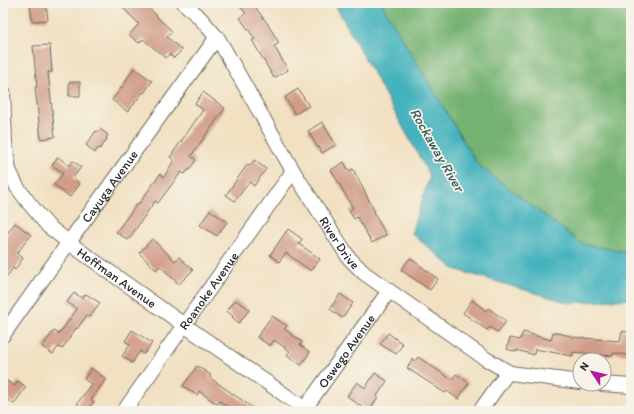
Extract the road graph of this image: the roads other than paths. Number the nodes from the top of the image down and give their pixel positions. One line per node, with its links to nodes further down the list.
1 (184, 3): 2 (street, River Drive)
2 (217, 37): 4 (street, River Drive); 5 (street, Cayuga Avenue)
3 (3, 91): 5 (street, Hoffman Avenue)
4 (293, 172): 6 (street, River Drive); 7 (street, Roanoke Avenue)
5 (69, 242): 7 (street, Hoffman Avenue); 8 (street, Cayuga Avenue)
6 (388, 291): 9 (street, River Drive); 13 (street, Oswego Avenue)
7 (184, 325): 13 (street, Hoffman Avenue); 14 (street, Roanoke Avenue)
8 (3, 335)
9 (508, 372): 10 (street, River Drive); 15 (street)
10 (572, 381)
11 (612, 385): 12 (street)
12 (631, 386)
13 (305, 410)
14 (124, 411)
15 (480, 411)

